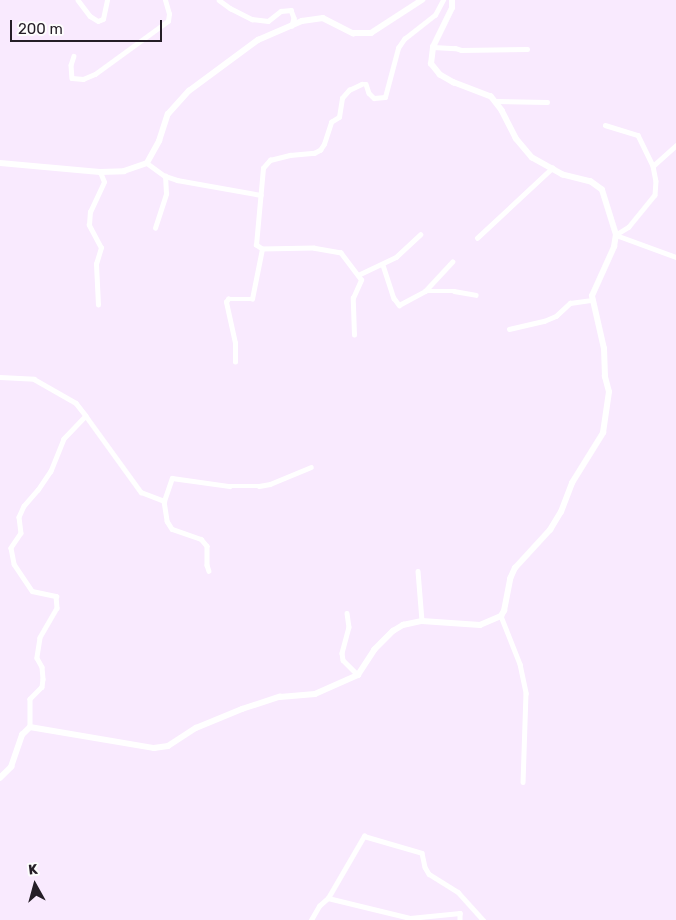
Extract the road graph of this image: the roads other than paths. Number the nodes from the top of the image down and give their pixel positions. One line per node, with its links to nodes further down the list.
1 (78, 0): 2 (street)
2 (107, 0)
3 (164, 0): 11 (street)
4 (220, 0): 8 (street)
5 (422, 0): 8 (street)
6 (443, 0): 22 (street)
7 (452, 0): 9 (street)
8 (292, 26): 16 (street)
9 (433, 48): 10 (street); 12 (street)
10 (527, 49)
11 (74, 56)
12 (494, 101): 13 (street); 19 (street)
13 (547, 102)
14 (605, 125): 18 (street)
15 (676, 145): 18 (street)
16 (146, 162): 20 (street); 21 (street)
17 (0, 164): 20 (street)
18 (652, 166): 25 (street)
19 (552, 168): 25 (street); 26 (street)
20 (100, 172): 35 (street)
21 (165, 176): 22 (street); 23 (street)
22 (261, 195): 27 (street)
23 (155, 228)
24 (420, 235): 30 (street)
25 (616, 235): 28 (street); 34 (street)
26 (476, 238)
27 (262, 249): 31 (street); 38 (street)
28 (676, 257)
29 (452, 262): 32 (street)
30 (383, 265): 31 (street); 32 (street)
31 (358, 275): 37 (street)
32 (425, 291): 33 (street)
33 (476, 295)
34 (592, 300): 36 (street); 46 (street)
35 (98, 305)
36 (509, 329)
37 (354, 335)
38 (235, 362)
39 (0, 377): 40 (street)
40 (86, 416): 42 (street); 49 (street)
41 (311, 467): 42 (street)
42 (164, 501): 43 (street)
43 (209, 571)
44 (418, 571): 47 (street)
45 (348, 613): 48 (street)
46 (501, 616): 47 (street); 51 (street)
47 (422, 621): 48 (street)
48 (358, 675): 49 (street)
49 (30, 727): 50 (street)
50 (0, 778)
51 (523, 782)
52 (328, 898): 53 (street); 54 (street); 55 (street)
53 (311, 920)
54 (460, 920)
55 (483, 920)

